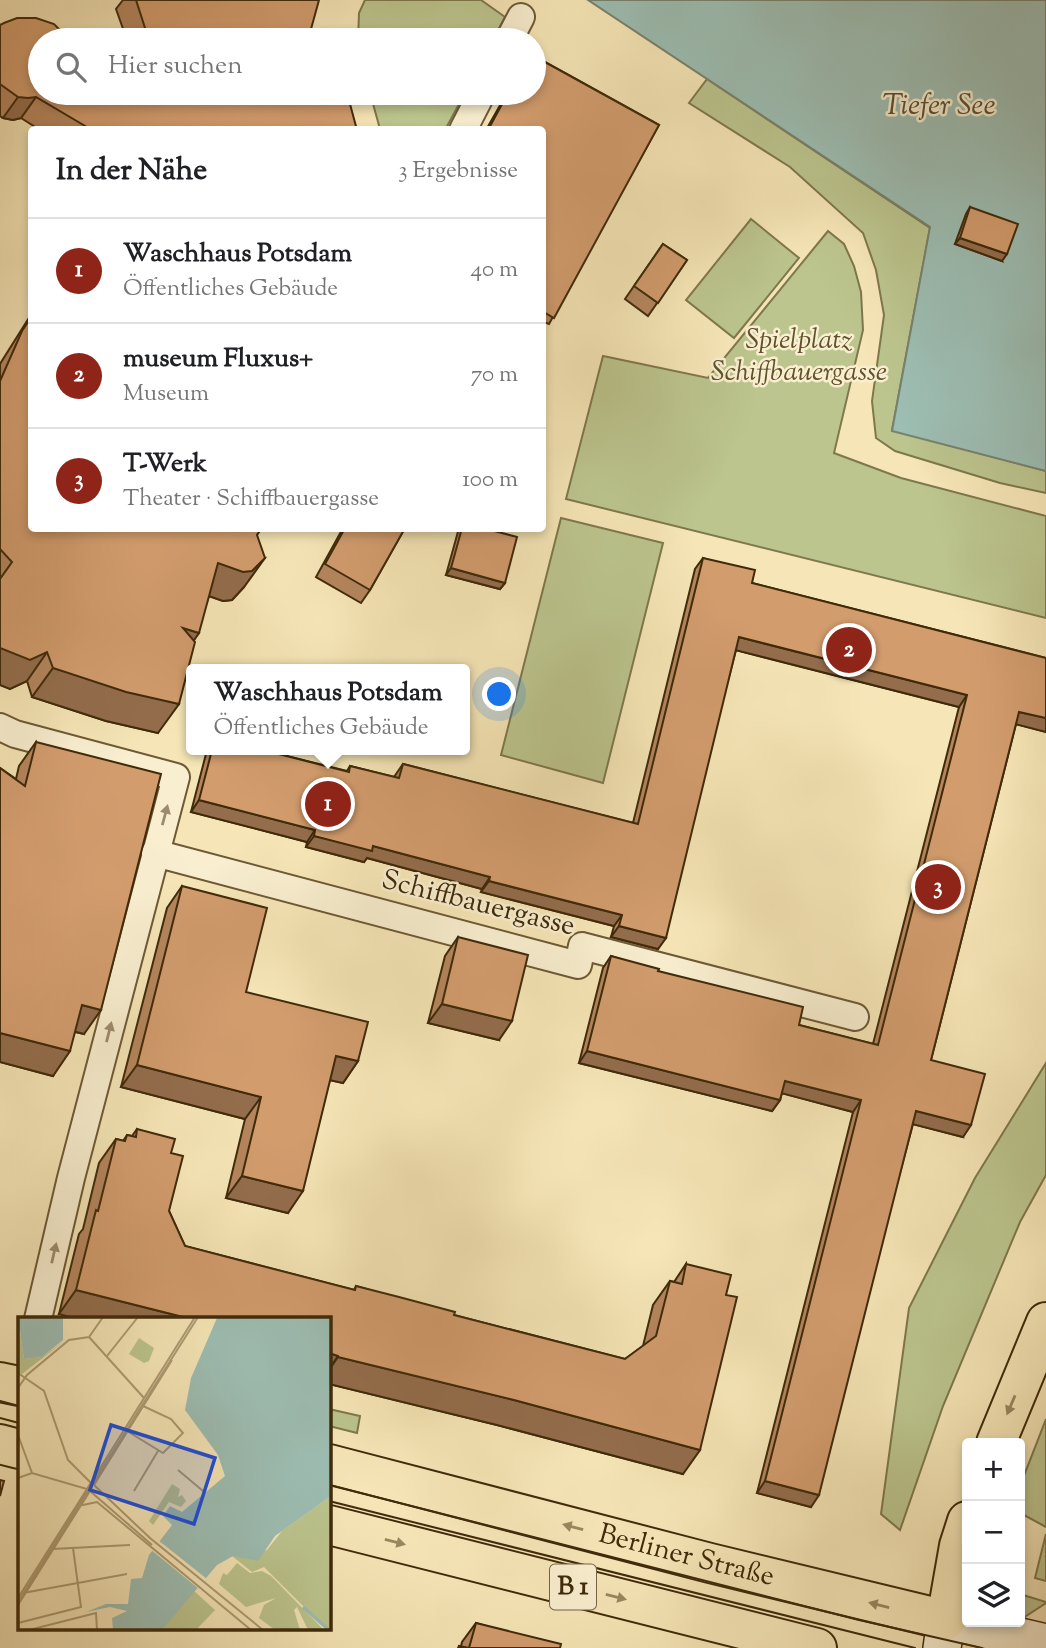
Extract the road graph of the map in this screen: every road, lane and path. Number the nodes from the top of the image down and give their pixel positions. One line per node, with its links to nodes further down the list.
1 (476, 105): 2 (street)
2 (465, 126)
3 (0, 727): 4 (street, one-way to 3)
4 (155, 853): 5 (street, Schiffbauergasse); 6 (street, one-way to 4)
5 (855, 1017)
6 (38, 1317)
7 (1046, 1322): 10 (main road, one-way to 10)
8 (0, 1381): 9 (main road)
9 (18, 1386)
10 (998, 1438)
11 (0, 1444): 12 (main road)
12 (18, 1449)
13 (331, 1465): 16 (main road, Berliner Straße / B 1, one-way to 13)
14 (331, 1526): 18 (main road, Berliner Straße / B 1, one-way to 18)
15 (962, 1537): 16 (main road)
16 (944, 1634): 17 (street, Berliner Straße)
17 (1046, 1643)
18 (817, 1648)

